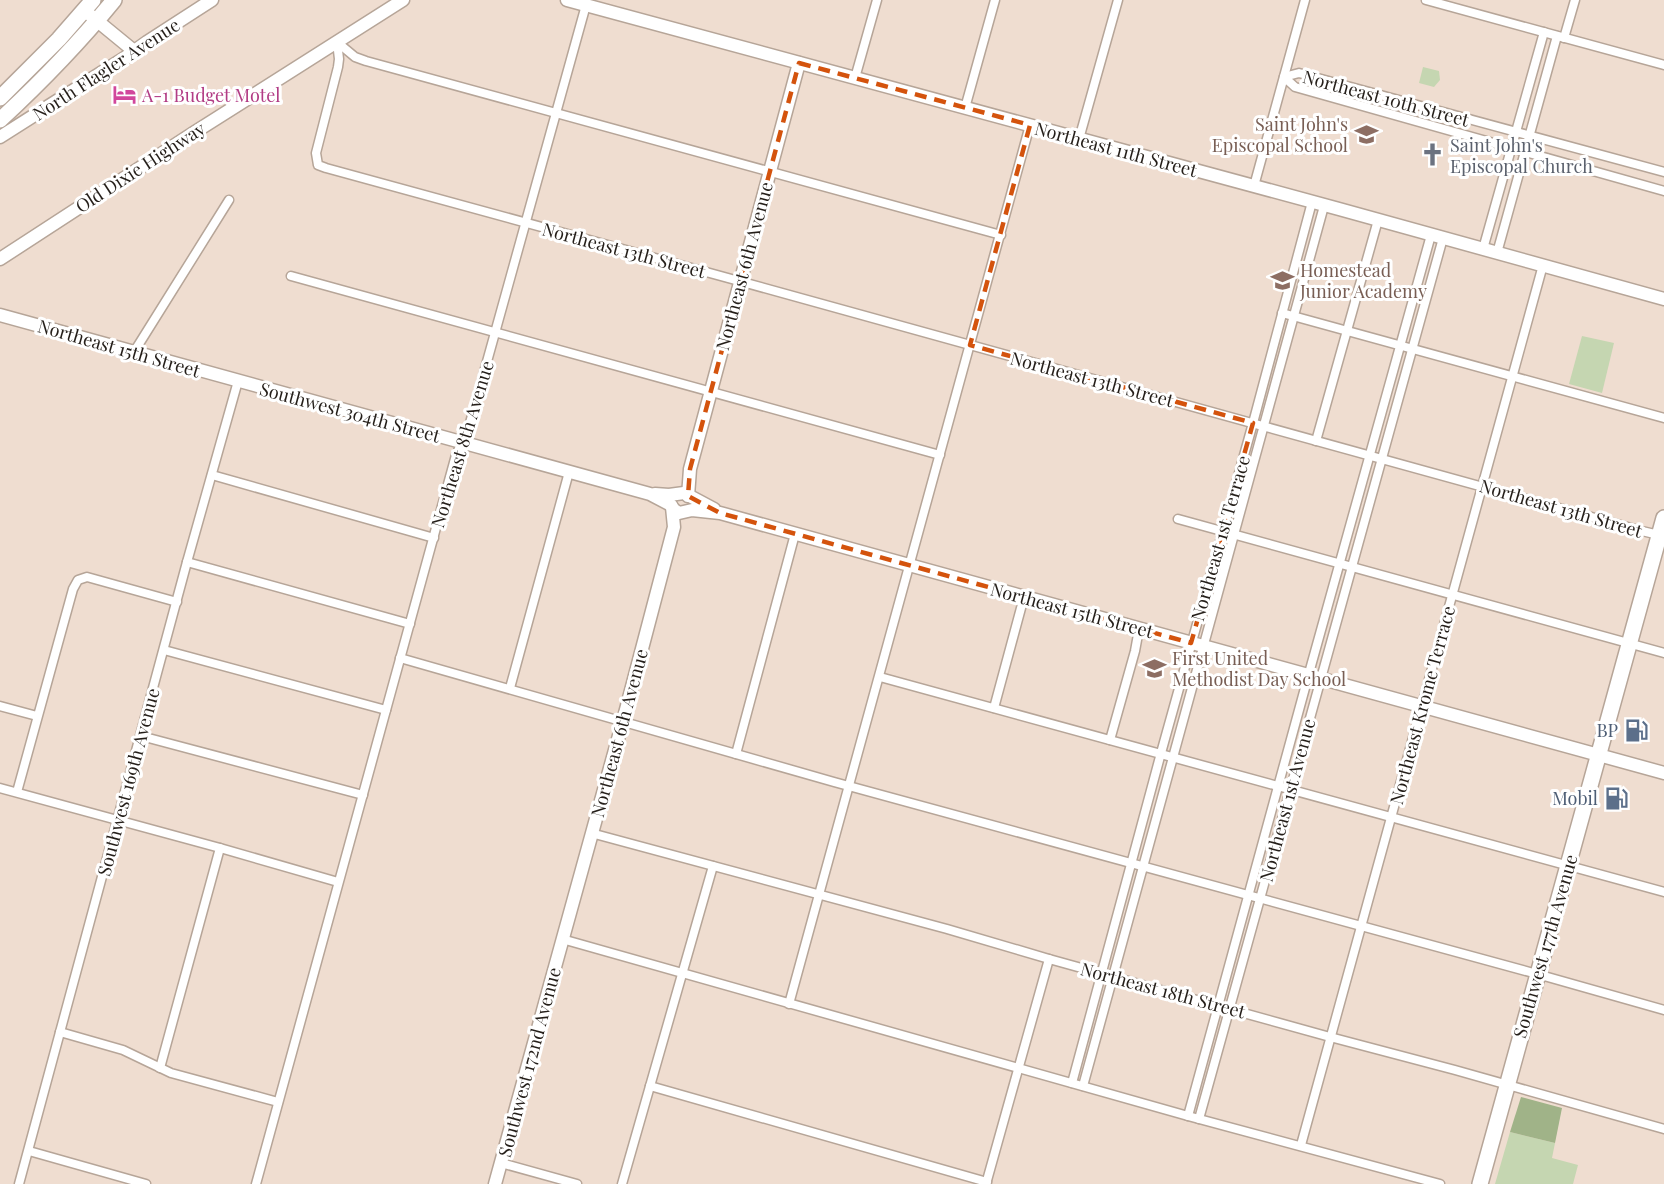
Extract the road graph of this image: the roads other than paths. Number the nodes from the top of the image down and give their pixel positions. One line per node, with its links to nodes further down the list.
1 (114, 0): 13 (highway)
2 (212, 0): 17 (street, North Flagler Avenue)
3 (403, 0): 16 (street, Old Dixie Highway)
4 (567, 0): 12 (street, Northeast 11th Street)
5 (877, 0): 21 (street)
6 (995, 0): 24 (street)
7 (1118, 0): 32 (street)
8 (1305, 0): 20 (street)
9 (1426, 0): 14 (street)
10 (1575, 0): 15 (street)
11 (89, 5): 13 (street); 22 (highway)
12 (586, 5): 18 (street, Northeast 11th Street); 25 (street, Northeast 8th Avenue)
13 (98, 20): 17 (street); 27 (highway)
14 (1544, 32): 15 (street); 29 (street)
15 (1561, 37): 19 (street); 30 (street)
16 (337, 42): 25 (street); 42 (street, Northeast 13th Street); 47 (street, Old Dixie Highway)
17 (134, 51): 31 (street, North Flagler Avenue)
18 (800, 63): 21 (street, Northeast 11th Street); 35 (street, Northeast 6th Avenue)
19 (1664, 64)
20 (1284, 77): 23 (street, Northeast 10th Street); 26 (street, Northeast 10th Street); 37 (street)
21 (855, 78): 24 (street, Northeast 11th Street)
22 (0, 98)
23 (1415, 105): 26 (street); 29 (street, Northeast 10th Street)
24 (965, 108): 28 (street, Northeast 11th Street)
25 (555, 113): 35 (street); 42 (street, Northeast 8th Avenue)
26 (1411, 119): 33 (street, Northeast 10th Street)
27 (0, 120)
28 (1030, 126): 32 (street, Northeast 11th Street); 43 (street)
29 (1516, 132): 30 (street, Northeast 10th Street); 33 (street)
30 (1530, 136): 34 (street); 36 (street, Northeast 10th Street)
31 (0, 137)
32 (1079, 139): 37 (street, Northeast 11th Street)
33 (1512, 148): 34 (street, Northeast 10th Street); 45 (street)
34 (1525, 152): 38 (street, Northeast 10th Street); 46 (street)
35 (770, 172): 43 (street); 50 (street, Northeast 6th Avenue)
36 (1664, 172)
37 (1254, 186): 40 (street, Northeast 11th Street)
38 (1664, 190)
39 (229, 200): 60 (street)
40 (1318, 204): 41 (street, Northeast 11th Street); 52 (street, Northeast 1st Terrace); 54 (street, Northeast 1st Terrace)
41 (1378, 220): 44 (street, Northeast 11th Street); 55 (street)
42 (525, 223): 50 (street, Northeast 13th Street); 56 (street, Northeast 8th Avenue)
43 (1001, 235): 57 (street)
44 (1437, 237): 45 (street, Northeast 11th Street); 58 (street, Northeast 1st Avenue); 59 (street, Northeast 1st Avenue)
45 (1483, 249): 46 (street, Northeast 11th Street)
46 (1497, 253): 48 (street, Northeast 11th Street)
47 (0, 259)
48 (1543, 265): 51 (street, Northeast 11th Street); 61 (street, Northeast Krome Terrace)
49 (291, 276): 56 (street)
50 (740, 282): 57 (street, Northeast 13th Street); 63 (street, Northeast 6th Avenue)
51 (1664, 299)
52 (1282, 313): 54 (street); 65 (street, Northeast 1st Terrace)
53 (0, 315): 60 (street, Northeast 15th Street)
54 (1294, 316): 55 (street); 66 (street, Northeast 1st Terrace)
55 (1347, 331): 58 (street); 67 (street)
56 (495, 332): 63 (street); 68 (street, Northeast 8th Avenue)
57 (970, 345): 65 (street, Northeast 13th Street); 69 (street)
58 (1399, 345): 59 (street); 70 (street, Northeast 1st Avenue)
59 (1412, 349): 61 (street); 71 (street, Northeast 1st Avenue)
60 (134, 352): 62 (street, Northeast 15th Street)
61 (1513, 376): 64 (street); 74 (street, Northeast Krome Terrace)
62 (238, 381): 68 (street, Southwest 304th Street); 73 (street, Southwest 169th Avenue)
63 (711, 392): 69 (street); 75 (street, Northeast 6th Avenue)
64 (1664, 418)
65 (1253, 423): 66 (street, Northeast 13th Street); 78 (street, Northeast 1st Terrace)
66 (1264, 426): 67 (street, Northeast 13th Street); 80 (street, Northeast 1st Terrace)
67 (1316, 441): 70 (street, Northeast 13th Street)
68 (462, 442): 72 (street, Northeast 15th Street); 82 (street, Northeast 8th Avenue)
69 (940, 455): 85 (street)
70 (1370, 455): 71 (street, Northeast 13th Street); 84 (street, Northeast 1st Avenue)
71 (1382, 458): 74 (street, Northeast 13th Street); 86 (street, Northeast 1st Avenue)
72 (569, 472): 75 (street, Northeast 15th Street); 99 (street)
73 (212, 475): 82 (street); 83 (street, Southwest 169th Avenue)
74 (1482, 486): 81 (street, Northeast 13th Street); 87 (street, Northeast Krome Terrace)
75 (681, 502): 79 (street, Northeast 15th Street); 105 (street, Northeast 6th Avenue)
76 (1664, 518): 81 (highway, Southwest 177th Avenue)
77 (1178, 519): 78 (street)
78 (1222, 532): 80 (street); 93 (street, Northeast 1st Terrace)
79 (795, 534): 85 (street, Northeast 15th Street); 109 (street)
80 (1234, 535): 84 (street); 93 (street, Northeast 1st Terrace)
81 (1662, 535): 92 (highway, Southwest 177th Avenue)
82 (434, 538): 90 (street, Northeast 8th Avenue)
83 (188, 562): 89 (street, Southwest 169th Avenue); 90 (street)
84 (1339, 564): 86 (street); 98 (street, Northeast 1st Avenue)
85 (910, 565): 88 (street, Northeast 15th Street); 97 (street)
86 (1352, 568): 87 (street); 98 (street, Northeast 1st Avenue)
87 (1452, 596): 92 (street); 101 (street, Northeast Krome Terrace)
88 (1024, 597): 91 (street, Northeast 15th Street); 102 (street)
89 (177, 602): 94 (street, Southwest 169th Avenue); 104 (street)
90 (410, 624): 96 (street, Northeast 8th Avenue)
91 (1139, 629): 93 (street, Northeast 15th Street); 107 (street)
92 (1629, 644): 95 (street); 110 (highway, Southwest 177th Avenue)
93 (1197, 645): 98 (street, Northeast 15th Street); 108 (street, Northeast 1st Terrace); 111 (street, Northeast 1st Terrace)
94 (164, 650): 103 (street); 106 (street, Southwest 169th Avenue)
95 (1664, 653)
96 (400, 658): 99 (street); 103 (street, Northeast 8th Avenue)
97 (880, 676): 102 (street); 113 (street)
98 (1314, 677): 101 (street, Northeast 15th Street); 114 (street, Northeast 1st Avenue); 116 (street, Northeast 1st Avenue)
99 (510, 688): 105 (street)
100 (0, 706): 104 (street)
101 (1421, 707): 110 (street, Northeast 15th Street); 119 (street, Northeast Krome Terrace)
102 (994, 708): 107 (street)
103 (386, 710): 118 (street, Northeast 8th Avenue)
104 (37, 716): 117 (street)
105 (623, 721): 109 (street); 121 (street, Northeast 6th Avenue)
106 (141, 736): 118 (street); 120 (street, Southwest 169th Avenue)
107 (1110, 740): 108 (street)
108 (1161, 753): 111 (street); 123 (street, Northeast 1st Terrace)
109 (736, 754): 113 (street)
110 (1598, 755): 112 (street, Northeast 15th Street); 124 (highway, Southwest 177th Avenue)
111 (1172, 757): 114 (street); 126 (street, Northeast 1st Terrace)
112 (1664, 773)
113 (850, 786): 123 (street); 130 (street)
114 (1278, 786): 116 (street); 129 (street, Northeast 1st Avenue)
115 (0, 788): 117 (street)
116 (1290, 789): 119 (street); 131 (street, Northeast 1st Avenue)
117 (17, 792): 120 (street)
118 (363, 795): 127 (street, Northeast 8th Avenue)
119 (1391, 817): 124 (street); 132 (street, Northeast Krome Terrace)
120 (118, 820): 122 (street); 143 (street, Southwest 169th Avenue)
121 (591, 833): 125 (street, Northeast 18th Street); 133 (street, Northeast 6th Avenue)
122 (220, 848): 127 (street); 145 (street)
123 (1132, 862): 126 (street); 136 (street, Northeast 1st Terrace)
124 (1568, 865): 128 (street); 137 (highway, Southwest 177th Avenue)
125 (712, 866): 130 (street, Northeast 18th Street); 135 (street)
126 (1143, 866): 129 (street); 138 (street, Northeast 1st Terrace)
127 (338, 882): 151 (street, Northeast 8th Avenue)
128 (1664, 892)
129 (1249, 895): 131 (street); 140 (street, Northeast 1st Avenue)
130 (820, 896): 134 (street, Northeast 18th Street); 139 (street)
131 (1260, 898): 132 (street); 141 (street, Northeast 1st Avenue)
132 (1361, 926): 137 (street); 144 (street, Northeast Krome Terrace)
133 (562, 939): 135 (street); 157 (street, Southwest 172nd Avenue)
134 (1049, 959): 136 (street, Northeast 18th Street); 146 (street)
135 (681, 973): 139 (street); 149 (street)
136 (1102, 974): 138 (street, Northeast 18th Street); 147 (street, Northeast 1st Terrace)
137 (1537, 974): 142 (street); 148 (highway, Southwest 177th Avenue)
138 (1112, 976): 140 (street, Northeast 18th Street); 150 (street, Northeast 1st Terrace)
139 (789, 1004): 146 (street)
140 (1219, 1005): 141 (street, Northeast 18th Street); 152 (street, Northeast 1st Avenue)
141 (1229, 1008): 144 (street, Northeast 18th Street); 153 (street, Northeast 1st Avenue)
142 (1664, 1010)
143 (60, 1032): 145 (street); 156 (street, Southwest 169th Avenue)
144 (1330, 1036): 148 (street, Northeast 18th Street); 155 (street, Northeast Krome Terrace)
145 (160, 1068): 151 (street)
146 (1019, 1068): 147 (street); 158 (street)
147 (1072, 1083): 150 (street)
148 (1507, 1084): 154 (street, Northeast 18th Street); 166 (highway, Southwest 177th Avenue)
149 (650, 1086): 158 (street); 164 (street)
150 (1083, 1086): 152 (street)
151 (278, 1102): 161 (street, Northeast 8th Avenue)
152 (1188, 1116): 153 (street)
153 (1199, 1119): 155 (street)
154 (1664, 1129)
155 (1301, 1146): 165 (street)
156 (29, 1151): 159 (street, Southwest 169th Avenue); 160 (street)
157 (501, 1163): 162 (street, Southwest 172nd Avenue); 163 (street)
158 (987, 1183)
159 (19, 1184)
160 (146, 1184)
161 (256, 1184)
162 (495, 1184)
163 (577, 1184)
164 (622, 1184)
165 (1440, 1184)
166 (1480, 1184)

